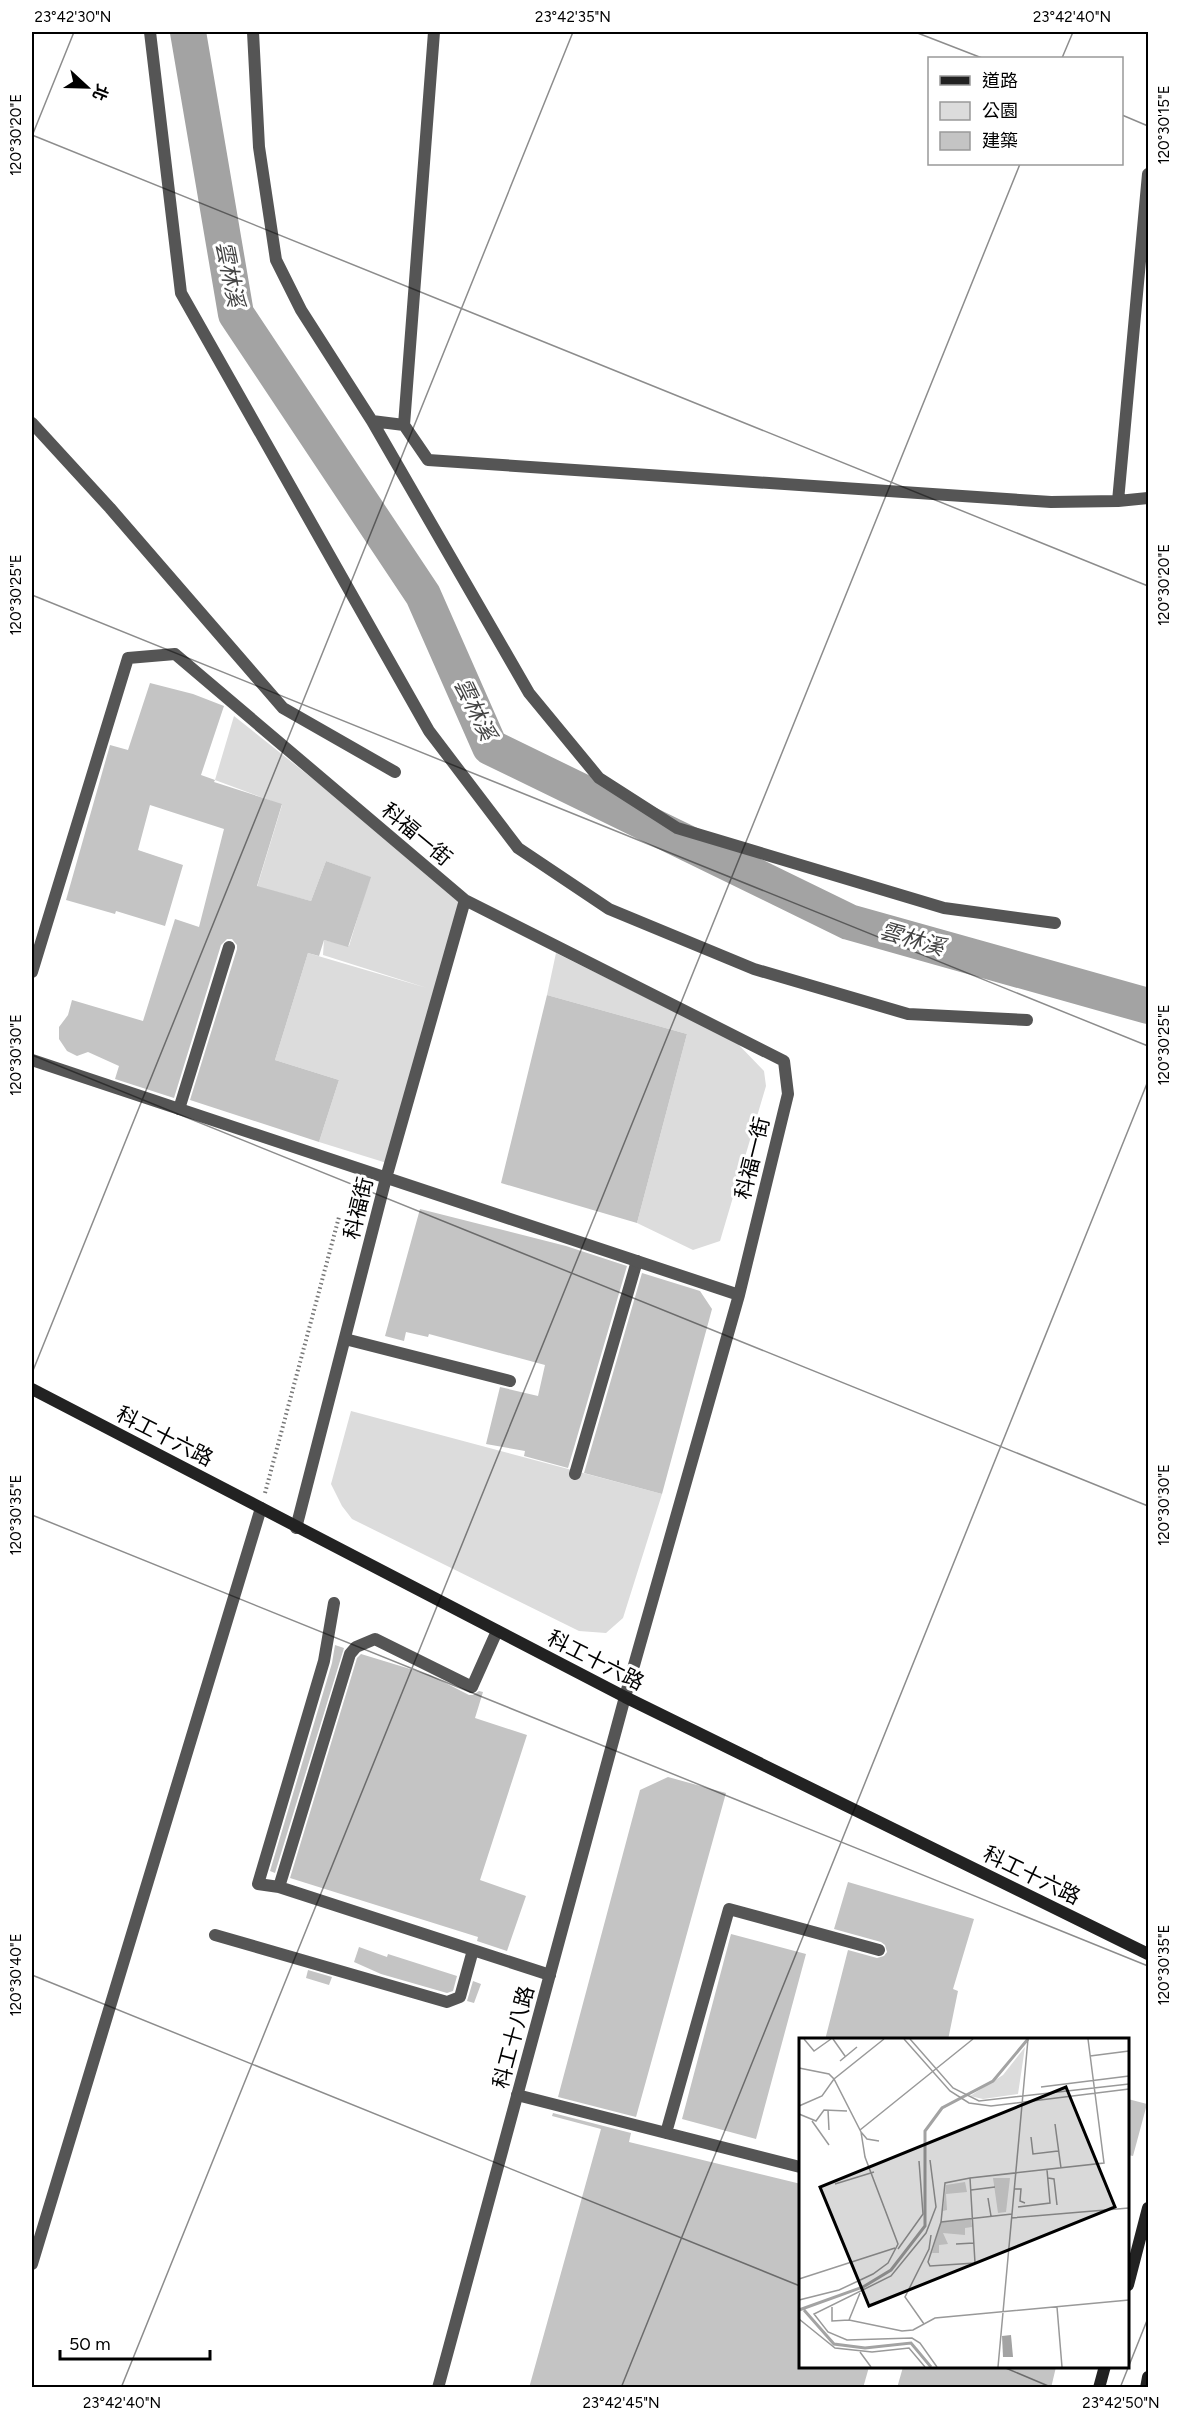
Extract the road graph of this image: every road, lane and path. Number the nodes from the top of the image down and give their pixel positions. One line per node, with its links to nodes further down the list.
1 (150, 32): 15 (street)
2 (254, 32): 5 (street)
3 (434, 32): 7 (street)
4 (1149, 174): 9 (street)
5 (372, 421): 7 (street); 12 (street)
6 (32, 423): 10 (street)
7 (404, 425): 9 (street)
8 (1149, 498): 9 (street)
9 (1118, 501)
10 (395, 772)
11 (465, 900): 14 (street, 科福一街); 18 (street, 科福街); 21 (street, 科福一街)
12 (1055, 923)
13 (229, 947): 17 (street)
14 (32, 972)
15 (1027, 1020)
16 (32, 1060): 17 (street)
17 (179, 1109): 18 (street)
18 (386, 1178): 20 (street); 22 (street, 科福街)
19 (339, 1216): 26 (path)
20 (637, 1261): 21 (street); 25 (street)
21 (739, 1295): 30 (street, 科福一街)
22 (345, 1339): 23 (street); 27 (street, 科福街)
23 (510, 1381)
24 (32, 1389): 26 (street, 科工十六路)
25 (575, 1474)
26 (261, 1508): 27 (street, 科工十六路); 41 (street)
27 (296, 1528): 29 (street, 科工十六路)
28 (334, 1603): 31 (street)
29 (497, 1631): 30 (street, 科工十六路); 31 (street)
30 (625, 1697): 35 (street, 科工十六路); 36 (street, 科工十八路)
31 (279, 1887): 33 (street)
32 (215, 1935): 33 (street)
33 (473, 1950): 36 (street)
34 (879, 1950): 38 (street)
35 (1149, 1954)
36 (550, 1975): 37 (street, 科工十八路)
37 (517, 2095): 38 (street); 45 (street, 科工十八路)
38 (666, 2133): 39 (street)
39 (799, 2166)
40 (1149, 2208): 42 (street)
41 (32, 2264)
42 (1129, 2281)
43 (1105, 2368): 46 (street)
44 (1149, 2377): 47 (street)
45 (438, 2388)
46 (1100, 2388)
47 (1146, 2388)

